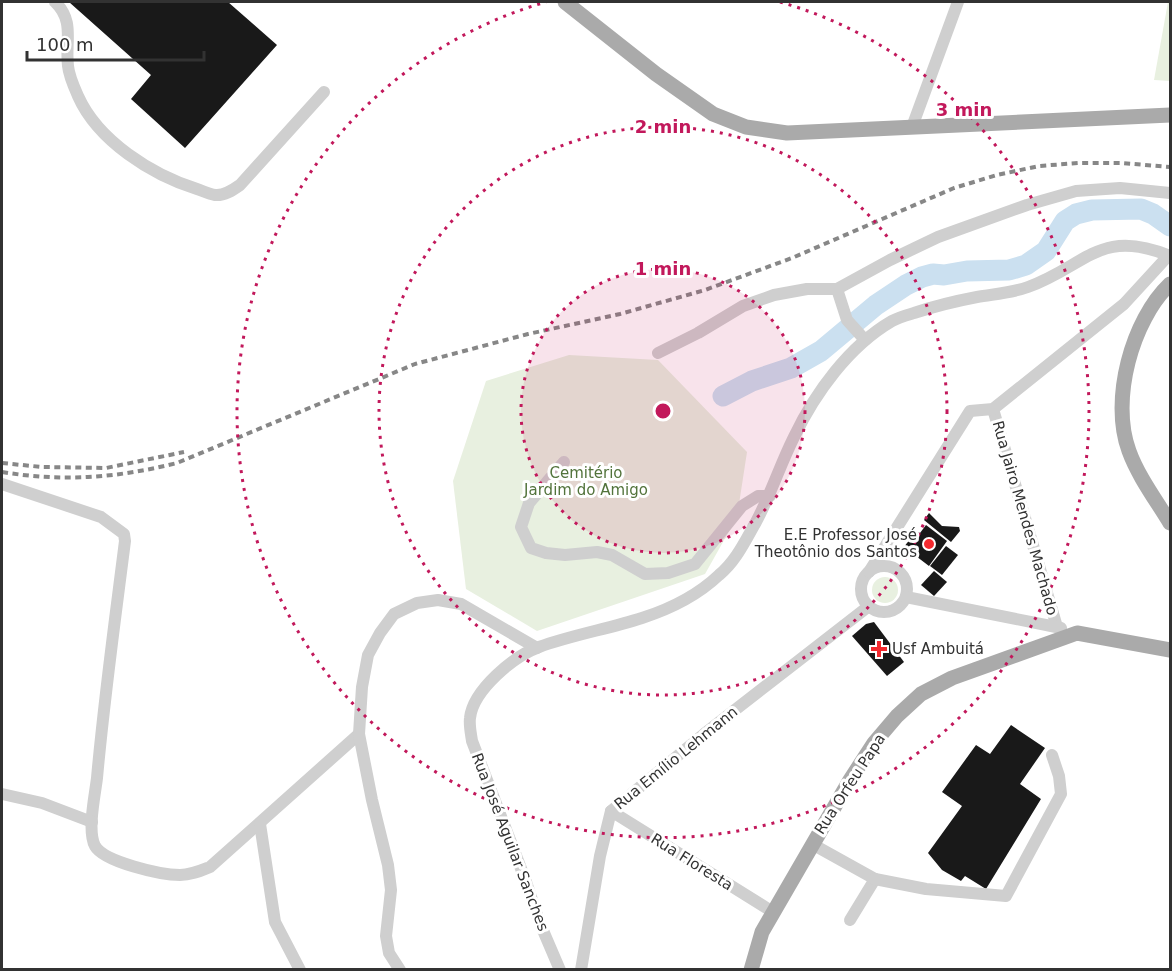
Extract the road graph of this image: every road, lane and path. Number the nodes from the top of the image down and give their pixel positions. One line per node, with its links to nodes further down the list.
1 (55, 2): 4 (street)
2 (565, 2): 6 (main road)
3 (958, 2): 6 (street)
4 (324, 92)
5 (1170, 115): 6 (main road)
6 (912, 127)
7 (1170, 193): 10 (street)
8 (1170, 256): 11 (street, Rua José Aguilar Sanches); 13 (street, Rua Jairo Mendes Machado)
9 (1170, 284): 17 (main road)
10 (837, 289): 11 (street); 12 (street)
11 (861, 336): 16 (street, Rua José Aguilar Sanches)
12 (658, 353)
13 (993, 409): 18 (street, Rua Jairo Mendes Machado); 23 (street, Rua Jairo Mendes Machado)
14 (564, 462): 16 (street)
15 (2, 483): 31 (street)
16 (770, 496): 25 (street, Rua José Aguilar Sanches)
17 (1170, 523)
18 (882, 552): 19 (street); 20 (street, Rua Jairo Mendes Machado)
19 (885, 566): 20 (street); 21 (street)
20 (869, 572): 22 (street)
21 (906, 597): 22 (street); 23 (street)
22 (868, 606): 30 (street, Rua Emílio Lehmann)
23 (1057, 627): 24 (street)
24 (1077, 633): 26 (main road); 33 (main road, Rua Orfeu Papa)
25 (537, 648): 27 (street); 39 (street, Rua José Aguilar Sanches)
26 (1170, 650)
27 (359, 734): 32 (street); 38 (street)
28 (1052, 756): 34 (street)
29 (2, 794): 31 (street)
30 (611, 811): 35 (street, Rua Floresta); 40 (street, Rua Emílio Lehmann)
31 (92, 822): 32 (street)
32 (260, 824): 37 (street)
33 (812, 844): 34 (street); 35 (main road, Rua Orfeu Papa)
34 (875, 879): 36 (street)
35 (773, 912): 41 (main road, Rua Orfeu Papa)
36 (850, 920)
37 (300, 969)
38 (400, 969)
39 (560, 969)
40 (581, 969)
41 (751, 969)

